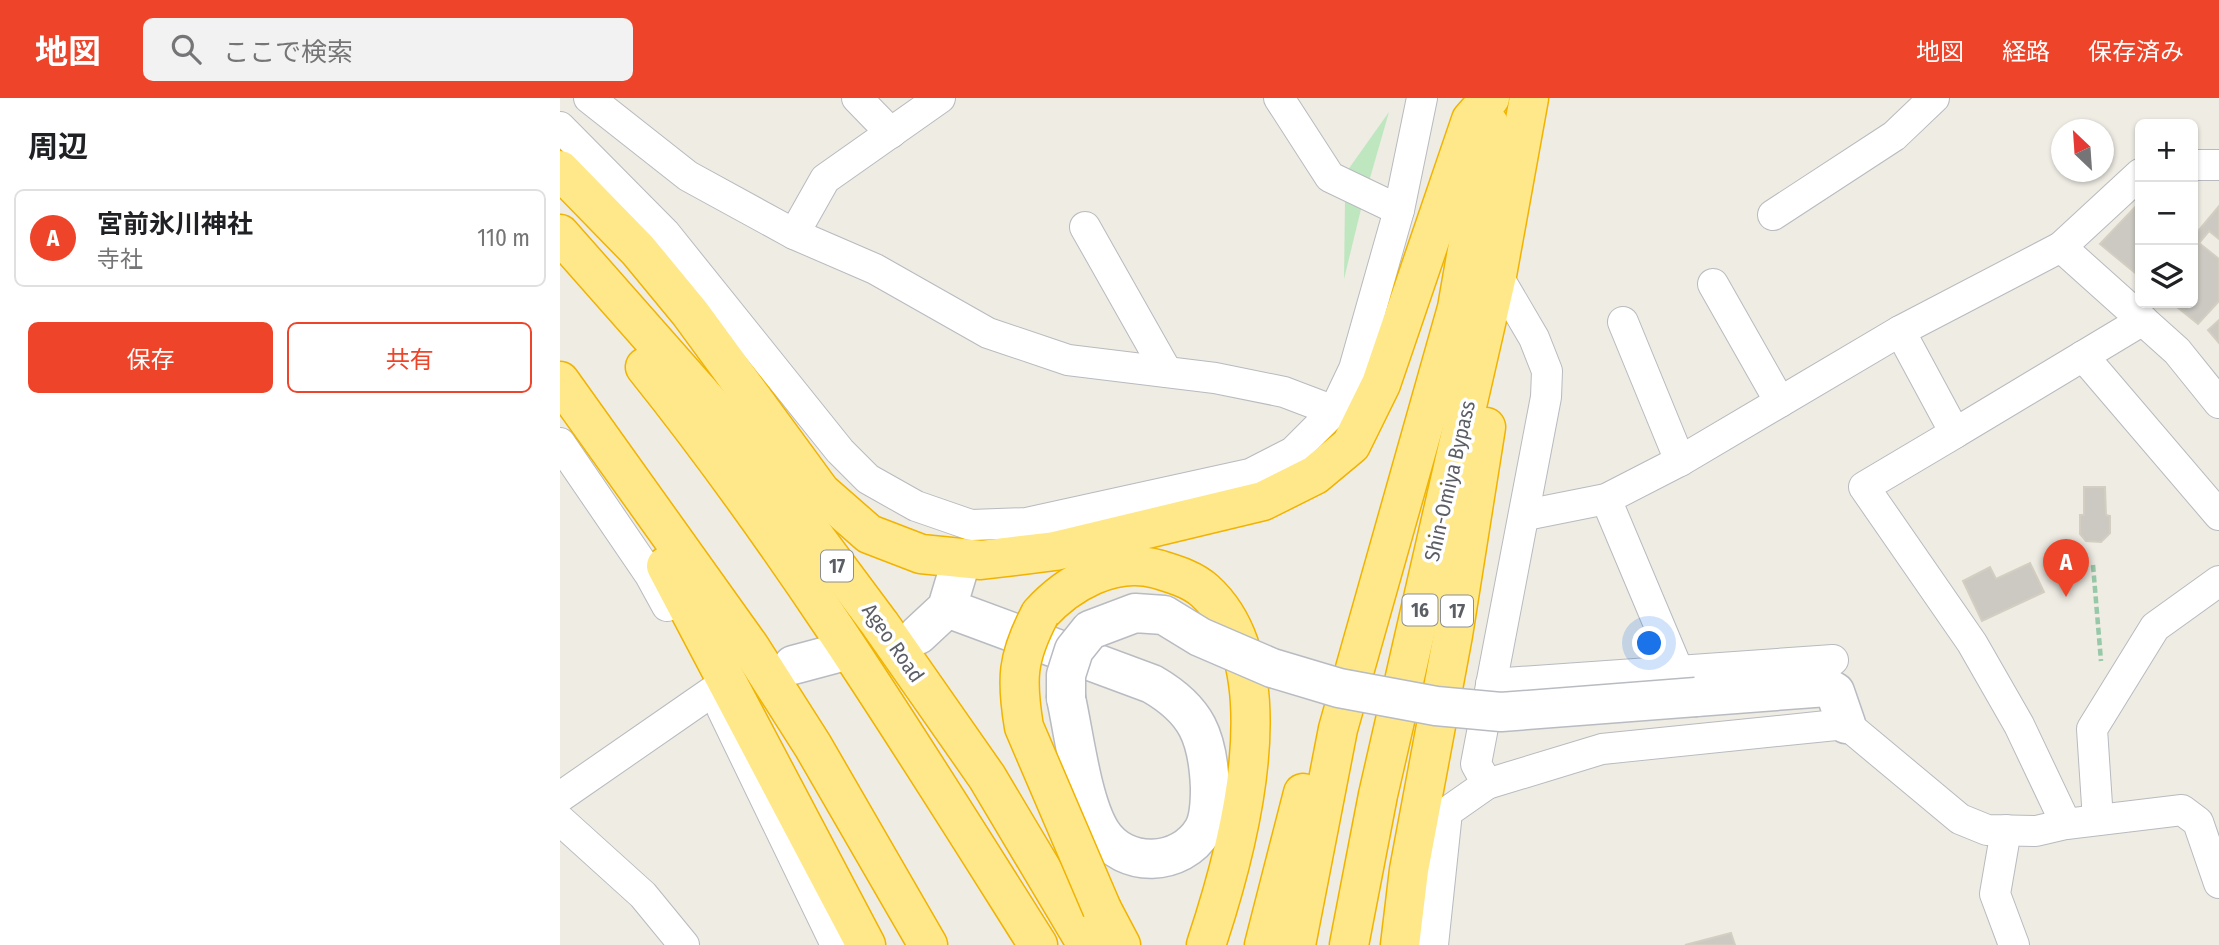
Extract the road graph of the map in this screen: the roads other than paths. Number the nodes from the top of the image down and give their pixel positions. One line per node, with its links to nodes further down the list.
1 (589, 98): 19 (street)
2 (857, 98): 10 (street)
3 (940, 98): 10 (street)
4 (1279, 98): 15 (street)
5 (1422, 98): 15 (street)
6 (1492, 98): 13 (highway); 50 (highway, Shin-Omiya Bypass / 16)
7 (1529, 98): 22 (highway, Shin-Omiya Bypass / 16)
8 (1934, 98): 16 (street)
9 (560, 127): 32 (street)
10 (891, 133): 19 (street)
11 (2198, 164): 12 (street)
12 (2219, 165)
13 (560, 170)
14 (2135, 179): 20 (street)
15 (1399, 211): 32 (street)
16 (1773, 215)
17 (1084, 227): 28 (street)
18 (560, 234): 60 (highway, Ageo Road / 17)
19 (794, 234): 28 (street)
20 (2061, 247): 24 (street); 26 (street)
21 (560, 262): 65 (highway)
22 (1497, 275): 37 (street); 58 (highway, 17); 70 (highway, Shin-Omiya Bypass / 16)
23 (1713, 284): 30 (street)
24 (2143, 320): 27 (street); 31 (street)
25 (1622, 321): 35 (street)
26 (1900, 331): 30 (street); 33 (street)
27 (2082, 356): 33 (street); 38 (street)
28 (1167, 372): 32 (street)
29 (560, 382): 63 (highway); 64 (highway)
30 (1780, 402): 35 (street)
31 (2219, 402)
32 (1334, 411)
33 (1955, 433): 56 (street)
34 (560, 443): 48 (street)
35 (1680, 461): 36 (street)
36 (1606, 499): 37 (street); 47 (street)
37 (1526, 515): 46 (street)
38 (2219, 515)
39 (959, 568): 41 (street)
40 (2219, 581): 55 (street)
41 (947, 608): 42 (street); 47 (street, bridge)
42 (918, 635)
43 (838, 653): 45 (street)
44 (1833, 660): 47 (street)
45 (793, 665)
46 (1491, 684): 47 (street); 51 (street)
47 (1687, 684): 49 (street)
48 (713, 691): 52 (street); 62 (street)
49 (1846, 724): 51 (street); 57 (street)
50 (1338, 729): 68 (highway, Shin-Omiya Bypass / 16); 69 (highway, Shin-Omiya Bypass)
51 (1487, 783): 53 (street)
52 (560, 797)
53 (1447, 812): 58 (street); 73 (street)
54 (560, 820): 61 (street)
55 (2098, 820): 56 (street); 59 (street)
56 (2066, 824): 57 (street)
57 (2006, 830): 74 (street)
58 (1411, 856): 71 (highway); 72 (highway, 17)
59 (2219, 883)
60 (1082, 935)
61 (684, 945)
62 (836, 945)
63 (866, 945)
64 (928, 945)
65 (1038, 945)
66 (1121, 945): 67 (highway, bridge)
67 (1206, 945)
68 (1264, 945)
69 (1296, 945)
70 (1349, 945)
71 (1386, 945)
72 (1400, 945)
73 (1433, 945)
74 (2014, 945)

